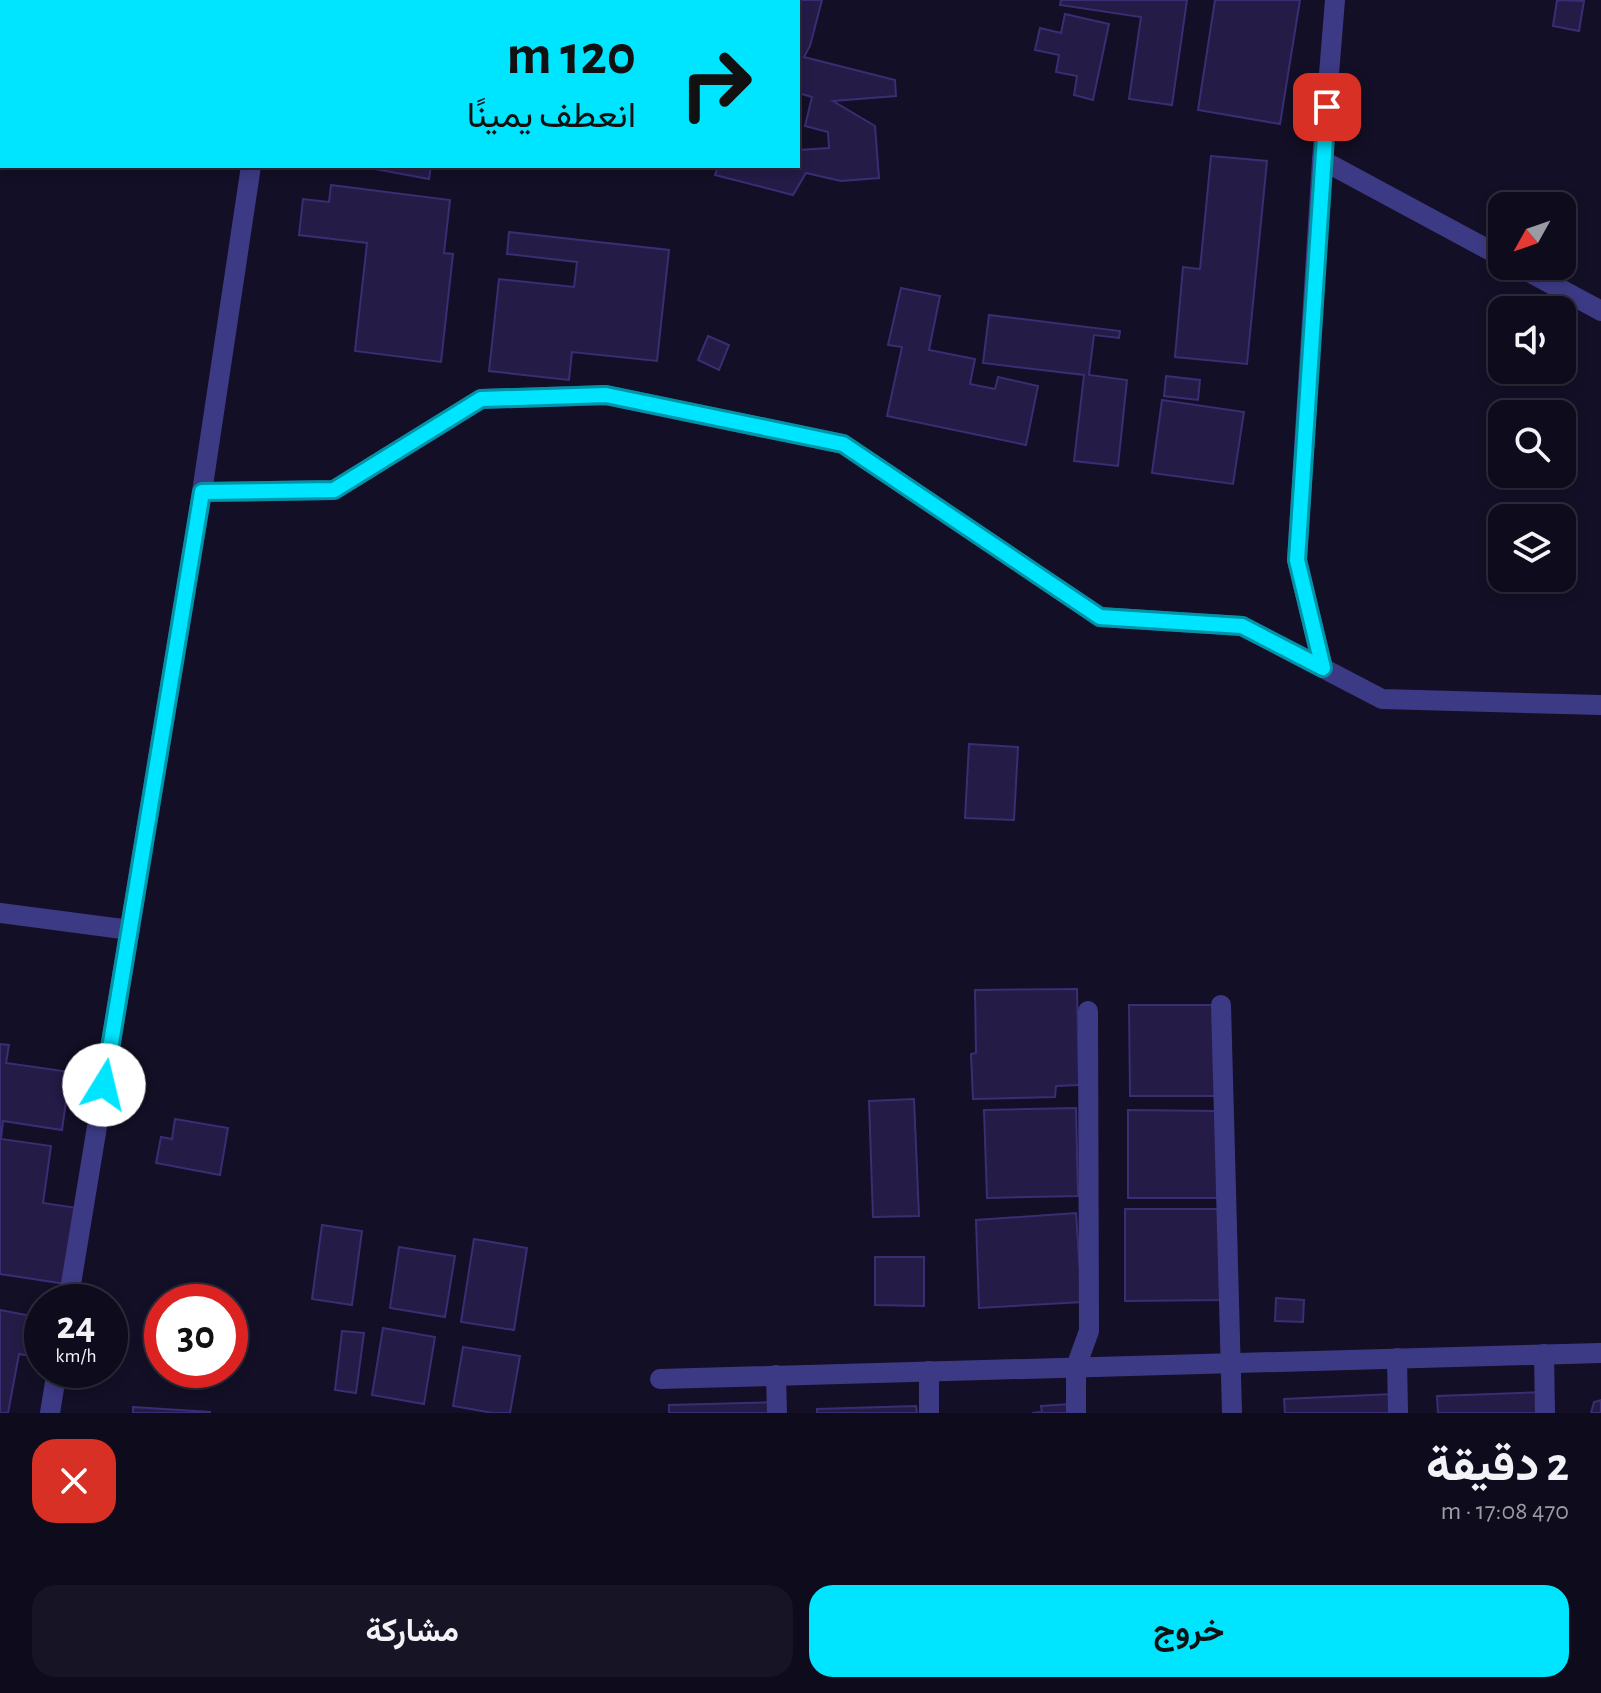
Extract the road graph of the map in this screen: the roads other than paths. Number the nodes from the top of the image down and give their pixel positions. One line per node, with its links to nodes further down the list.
1 (1335, 0): 2 (street)
2 (1322, 160): 4 (street); 8 (street)
3 (251, 168): 7 (street)
4 (1488, 249)
5 (1544, 280): 6 (street)
6 (1601, 311)
7 (202, 492): 8 (street); 11 (street)
8 (1323, 668): 9 (street)
9 (1601, 705)
10 (0, 913): 11 (street)
11 (130, 930): 14 (street)
12 (1221, 1005): 18 (street)
13 (1088, 1011): 19 (street)
14 (71, 1284)
15 (1601, 1353): 16 (street)
16 (1544, 1354): 17 (street); 30 (street)
17 (1397, 1358): 18 (street); 29 (street)
18 (1230, 1363): 19 (street); 28 (street)
19 (1076, 1367): 20 (street); 27 (street)
20 (929, 1371): 21 (street); 26 (street)
21 (776, 1375): 22 (street); 25 (street)
22 (660, 1379)
23 (54, 1388): 24 (street)
24 (50, 1413)
25 (777, 1413)
26 (929, 1413)
27 (1076, 1413)
28 (1232, 1413)
29 (1398, 1413)
30 (1545, 1413)

